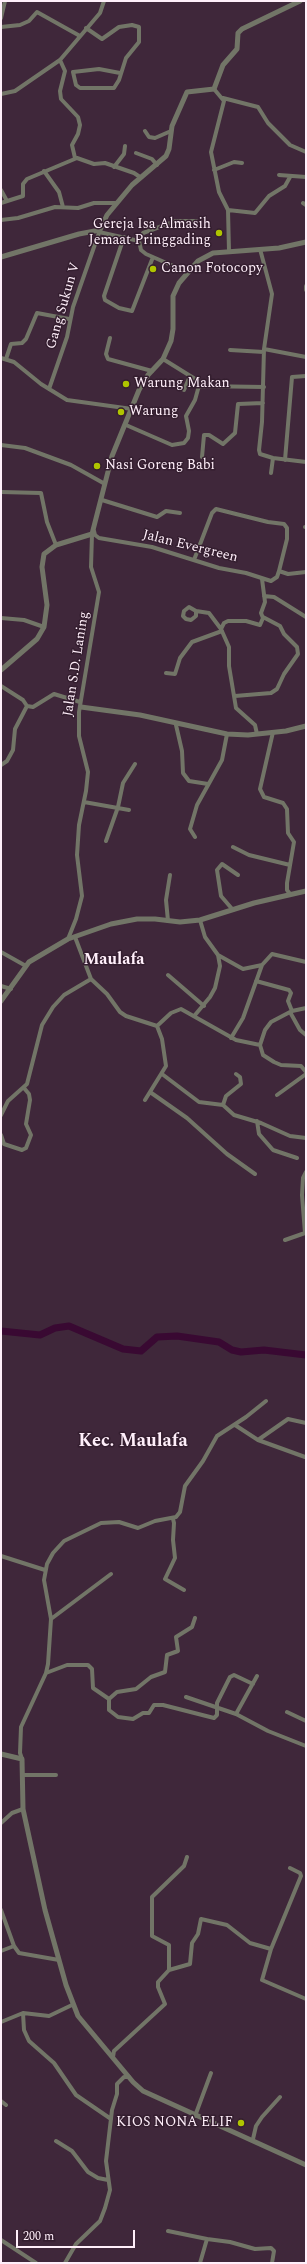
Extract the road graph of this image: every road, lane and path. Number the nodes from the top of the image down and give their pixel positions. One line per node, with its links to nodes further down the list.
1 (4, 1): 4 (street)
2 (104, 1): 6 (street)
3 (300, 1): 12 (street)
4 (1, 18)
5 (1, 27): 7 (street)
6 (86, 28): 7 (street); 11 (street)
7 (80, 36): 8 (street)
8 (60, 60): 9 (street); 13 (street)
9 (65, 71): 10 (street); 20 (street)
10 (73, 72): 11 (street); 11 (street)
11 (120, 73)
12 (214, 89): 14 (street); 16 (street)
13 (1, 94)
14 (223, 98): 18 (street); 26 (street)
15 (145, 131): 16 (street)
16 (171, 131): 24 (street)
17 (125, 146): 21 (street)
18 (306, 152)
19 (136, 153): 24 (street)
20 (75, 158): 25 (street); 27 (street)
21 (121, 158): 22 (street); 25 (street)
22 (128, 159)
23 (242, 163): 26 (street)
24 (157, 165): 29 (street)
25 (114, 167): 29 (street)
26 (214, 170): 37 (street)
27 (44, 171): 33 (street); 36 (street)
28 (279, 175): 30 (street)
29 (140, 177): 35 (street)
30 (290, 177): 31 (street); 37 (street)
31 (306, 177)
32 (1, 190): 33 (street)
33 (7, 201): 34 (street)
34 (1, 203)
35 (116, 203): 36 (street); 40 (street)
36 (63, 207): 38 (street)
37 (228, 210): 45 (street)
38 (1, 220)
39 (196, 221): 42 (street)
40 (99, 231): 41 (street); 46 (street); 51 (street, Gang Sukun V)
41 (124, 238): 42 (street); 47 (street)
42 (139, 241): 47 (street)
43 (306, 242): 44 (street)
44 (260, 249): 45 (street); 54 (street)
45 (229, 251): 48 (street)
46 (1, 257)
47 (153, 257): 48 (street)
48 (187, 272): 58 (street)
49 (306, 286): 50 (street)
50 (306, 290)
51 (69, 319): 57 (street); 64 (street, Gang Sukun V)
52 (110, 338): 59 (street)
53 (230, 350): 54 (street)
54 (264, 351): 55 (street); 63 (street)
55 (306, 357)
56 (1, 358): 57 (street)
57 (6, 359): 64 (street)
58 (163, 359): 59 (street); 60 (street)
59 (152, 371): 67 (street)
60 (190, 376): 62 (street); 65 (street)
61 (306, 376): 72 (street)
62 (200, 386): 63 (street); 68 (street)
63 (264, 387): 66 (street)
64 (49, 389): 67 (street)
65 (184, 390)
66 (263, 403): 70 (street); 71 (street)
67 (133, 409): 68 (street)
68 (126, 425): 75 (street)
69 (1, 445): 75 (street)
70 (202, 457)
71 (273, 458): 72 (street); 74 (street)
72 (285, 460): 73 (street)
73 (306, 462)
74 (271, 473)
75 (105, 484): 77 (street)
76 (1, 492): 80 (street)
77 (102, 500): 78 (street); 79 (street)
78 (180, 513)
79 (93, 532): 80 (street); 81 (street, Jalan Evergreen); 96 (street, Jalan S.D. Laning)
80 (56, 545): 90 (street)
81 (194, 560): 82 (street); 84 (street, Jalan Evergreen)
82 (279, 572): 83 (street); 84 (street)
83 (306, 572)
84 (262, 579): 85 (street)
85 (264, 596): 87 (street); 88 (street)
86 (196, 611): 91 (street)
87 (263, 617): 91 (street); 95 (street)
88 (306, 617)
89 (1, 618): 90 (street)
90 (44, 627): 92 (street)
91 (222, 630): 93 (street); 95 (street)
92 (1, 670)
93 (166, 673)
94 (1, 686): 97 (street)
95 (235, 696): 102 (street)
96 (81, 705): 97 (street); 98 (street); 106 (street, Jalan S.D. Laning)
97 (27, 706): 104 (street)
98 (176, 725): 101 (street); 105 (street)
99 (306, 726): 100 (street)
100 (273, 732): 102 (street); 112 (street)
101 (227, 734): 102 (street); 105 (street)
102 (257, 734)
103 (135, 764): 107 (street)
104 (1, 765)
105 (208, 784): 109 (street)
106 (84, 802): 107 (street); 121 (street, Jalan S.D. Laning)
107 (118, 807): 108 (street); 110 (street)
108 (129, 810)
109 (195, 837)
110 (106, 841)
111 (233, 847): 112 (street)
112 (290, 865): 116 (street)
113 (170, 875): 119 (street)
114 (238, 875): 117 (street)
115 (306, 891): 116 (street)
116 (290, 894): 117 (street)
117 (233, 910): 118 (street)
118 (200, 920): 119 (street); 123 (street)
119 (168, 921): 120 (street)
120 (75, 937): 121 (street); 128 (street)
121 (68, 938): 126 (street)
122 (1, 952): 126 (street)
123 (218, 955): 125 (street); 133 (street)
124 (306, 962): 125 (street)
125 (262, 965): 129 (street)
126 (26, 966): 131 (street)
127 (168, 975): 133 (street)
128 (91, 979): 137 (street); 144 (street)
129 (256, 981): 135 (street); 139 (street)
130 (1, 986): 131 (street)
131 (10, 989): 132 (street)
132 (1, 1001)
133 (204, 1006): 136 (street)
134 (306, 1008): 135 (street)
135 (291, 1012): 138 (street); 140 (street)
136 (195, 1015): 137 (street); 139 (street)
137 (157, 1026): 142 (street)
138 (306, 1035)
139 (231, 1038): 140 (street)
140 (260, 1045): 141 (street)
141 (306, 1073): 146 (street)
142 (162, 1074): 145 (street); 148 (street)
143 (236, 1074): 148 (street)
144 (24, 1088): 149 (street); 151 (street)
145 (150, 1092): 147 (street); 155 (street)
146 (277, 1095)
147 (145, 1100)
148 (223, 1105): 150 (street)
149 (1, 1115)
150 (257, 1121): 152 (street); 153 (street)
151 (1, 1135)
152 (306, 1138)
153 (297, 1158)
154 (306, 1172): 156 (street)
155 (255, 1174)
156 (285, 1240)
157 (266, 1401): 159 (street)
158 (306, 1423): 160 (street)
159 (235, 1425): 160 (street); 162 (street)
160 (258, 1440): 161 (street)
161 (305, 1457)
162 (173, 1519): 164 (street); 166 (street)
163 (1, 1556): 164 (street)
164 (45, 1570): 168 (street)
165 (111, 1574): 168 (street)
166 (184, 1590)
167 (195, 1618): 173 (street)
168 (51, 1619): 169 (street)
169 (46, 1673): 173 (street); 180 (street)
170 (257, 1676): 171 (street)
171 (252, 1684): 174 (street); 176 (street)
172 (186, 1697): 174 (street)
173 (109, 1699): 174 (street)
174 (217, 1706): 176 (street)
175 (287, 1712): 177 (street)
176 (236, 1714): 178 (street)
177 (306, 1721)
178 (306, 1746)
179 (1, 1754): 180 (street)
180 (22, 1759): 182 (street)
181 (56, 1774): 182 (street)
182 (22, 1775): 183 (street)
183 (23, 1809): 184 (street); 191 (street)
184 (1, 1823)
185 (187, 1857): 192 (street)
186 (290, 1868): 189 (street)
187 (1, 1910): 188 (street)
188 (14, 1946): 190 (street); 191 (street)
189 (271, 1949): 192 (street); 193 (street)
190 (1, 1951)
191 (59, 1960): 194 (street)
192 (169, 1970): 197 (street)
193 (306, 1999)
194 (72, 2005): 195 (street); 197 (street)
195 (23, 2013): 196 (street); 204 (street)
196 (1, 2022)
197 (113, 2057): 199 (street)
198 (211, 2073): 203 (street)
199 (129, 2077): 203 (street); 204 (street)
200 (280, 2098): 205 (street)
201 (1, 2101): 202 (street)
202 (6, 2105)
203 (195, 2116): 205 (street)
204 (111, 2119): 208 (street)
205 (253, 2139): 207 (street)
206 (56, 2141): 208 (street)
207 (306, 2165)
208 (108, 2180): 213 (street)
209 (168, 2231): 210 (street)
210 (207, 2239): 214 (street); 215 (street)
211 (1, 2240): 212 (street)
212 (36, 2263)
213 (65, 2263)
214 (200, 2263)
215 (272, 2263)

